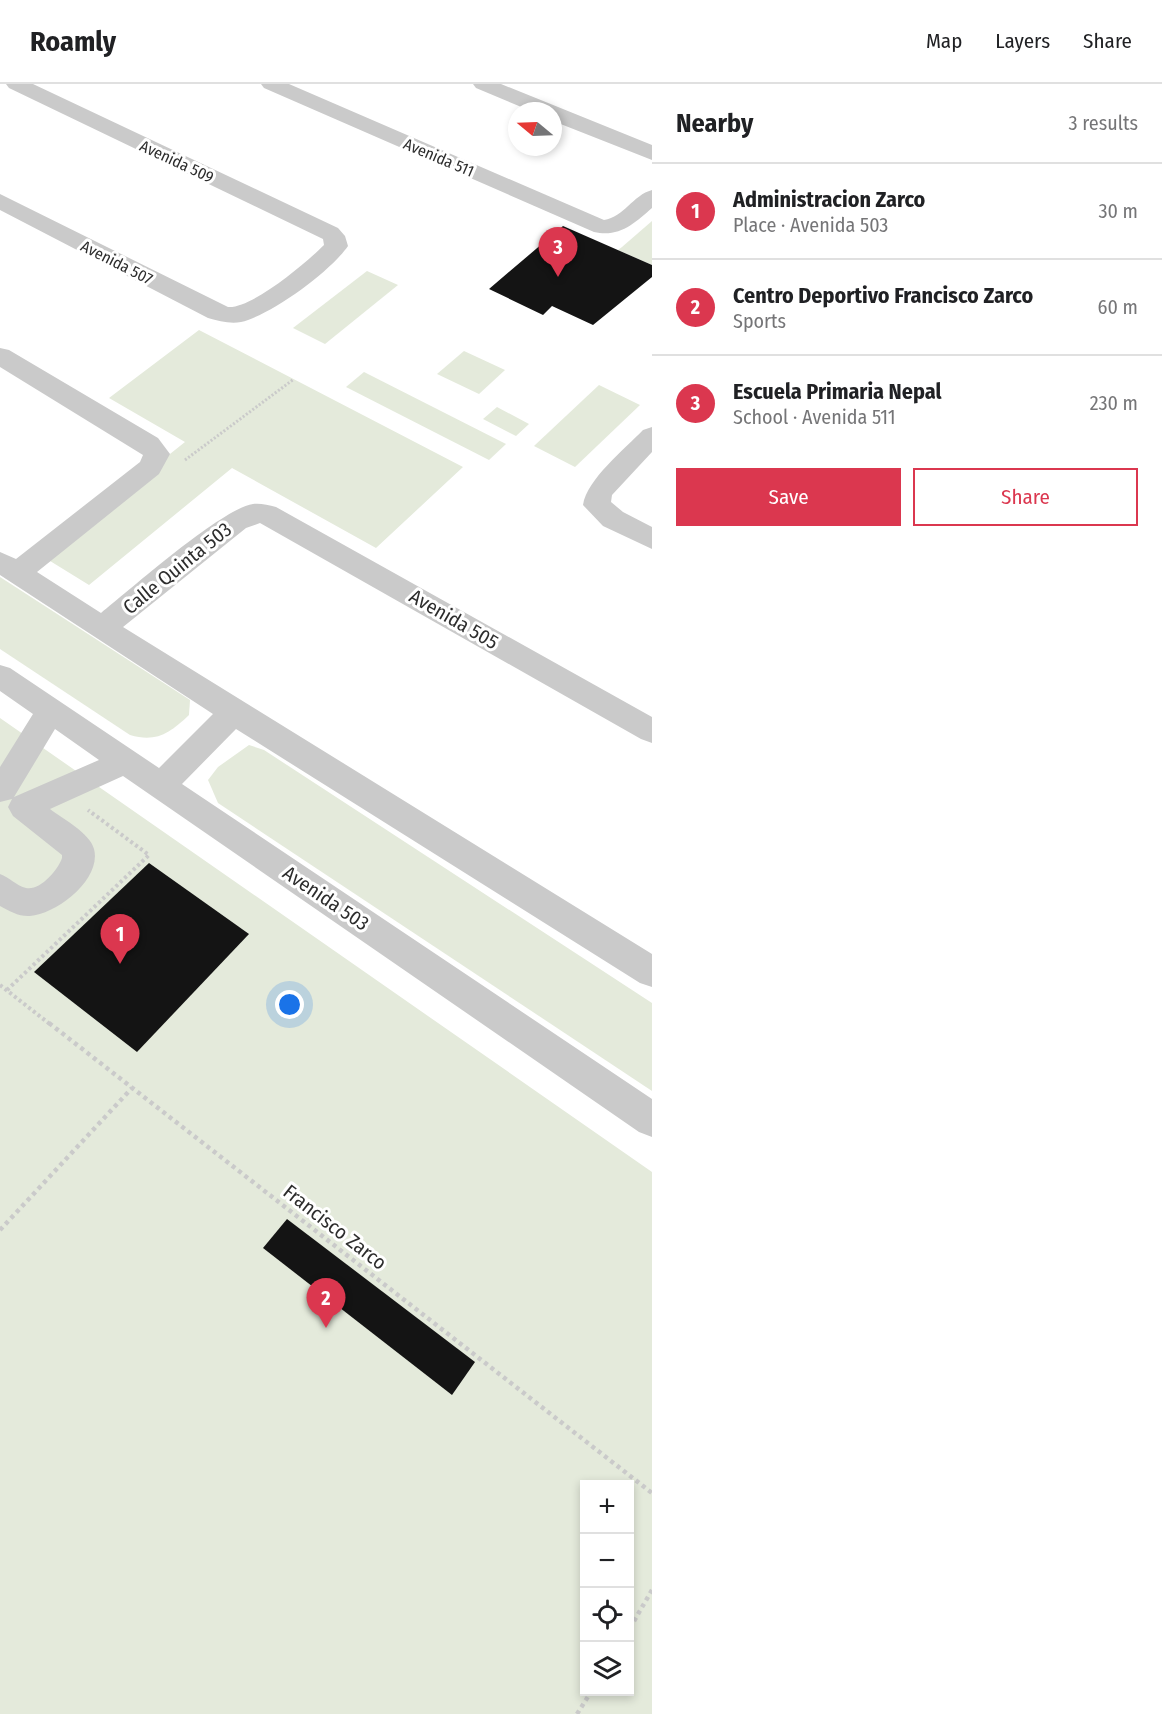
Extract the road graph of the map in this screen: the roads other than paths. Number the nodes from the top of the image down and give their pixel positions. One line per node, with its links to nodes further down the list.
1 (16, 84): 11 (street, Avenida 509)
2 (271, 84): 5 (street, Avenida 511)
3 (329, 84): 5 (street)
4 (483, 84): 6 (street)
5 (305, 99): 9 (street, Avenida 511)
6 (527, 102)
7 (562, 117): 8 (street)
8 (652, 153)
9 (652, 197)
10 (0, 201): 11 (street, Avenida 507)
11 (237, 316)
12 (0, 356): 16 (street)
13 (652, 436): 15 (street)
14 (254, 513): 17 (street, Calle Quinta 503); 21 (street, Avenida 505)
15 (652, 539)
16 (9, 567): 17 (street)
17 (102, 628): 20 (street)
18 (0, 676): 19 (street, Avenida 503)
19 (51, 711): 22 (street, Avenida 503); 24 (street)
20 (234, 712): 23 (street); 26 (street)
21 (652, 731)
22 (124, 762): 23 (street, Avenida 503); 24 (street)
23 (160, 786): 27 (street, Avenida 503)
24 (8, 795): 25 (street)
25 (0, 888)
26 (652, 972)
27 (652, 1120)

